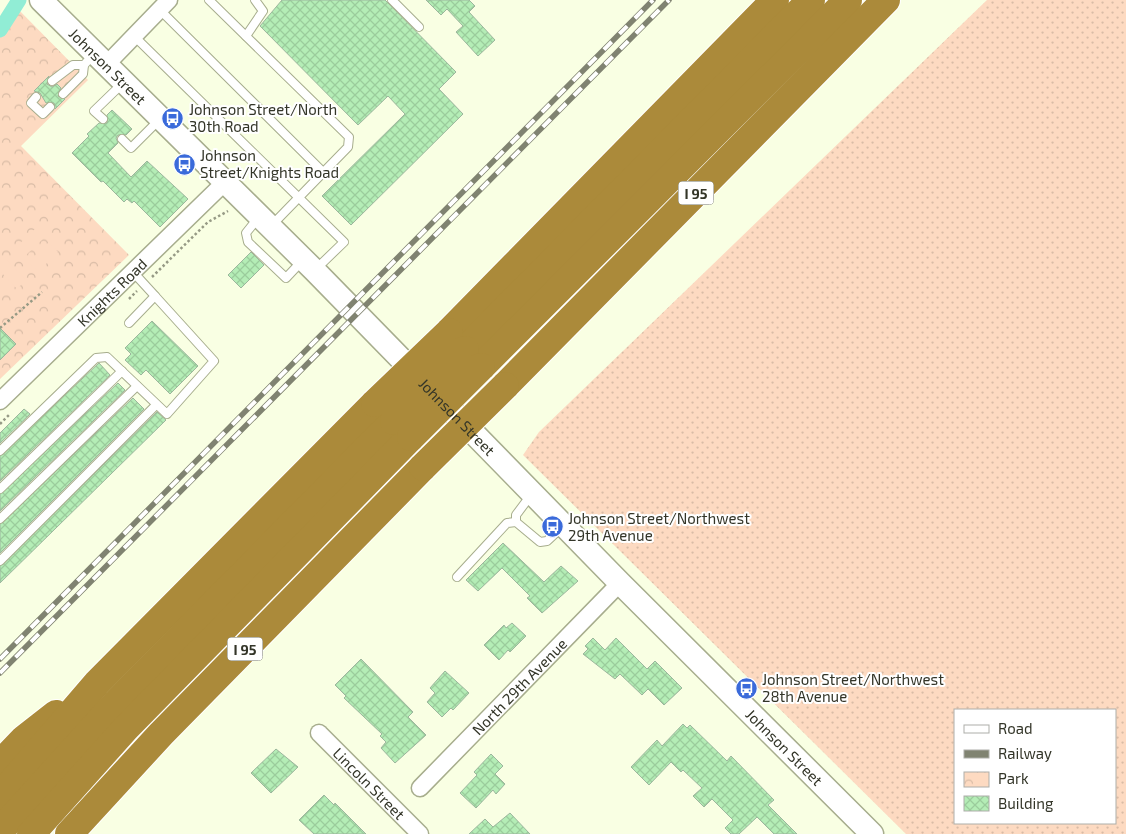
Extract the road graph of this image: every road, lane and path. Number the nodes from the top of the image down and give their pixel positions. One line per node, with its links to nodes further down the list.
1 (42, 0): 13 (street, Johnson Street)
2 (209, 0): 12 (lane)
3 (255, 0): 12 (lane)
4 (392, 0): 10 (lane)
5 (775, 0): 33 (highway)
6 (811, 0): 33 (highway)
7 (848, 0): 33 (highway)
8 (886, 0): 56 (highway, I 95, bridge)
9 (164, 5): 11 (street); 22 (lane)
10 (419, 27)
11 (134, 36): 13 (street); 24 (lane)
12 (246, 36): 22 (lane)
13 (95, 61): 14 (lane); 15 (street, Johnson Street); 16 (lane)
14 (52, 81)
15 (123, 83): 19 (lane); 20 (street, Johnson Street)
16 (63, 94)
17 (36, 97): 18 (lane)
18 (50, 107)
19 (102, 119)
20 (160, 120): 21 (lane); 23 (street, Johnson Street)
21 (122, 139)
22 (324, 172): 24 (lane)
23 (224, 183): 25 (street, Johnson Street); 27 (street, Knights Road)
24 (299, 198): 25 (lane); 26 (lane)
25 (259, 225): 26 (street, Johnson Street); 27 (path)
26 (309, 265): 42 (street, Johnson Street)
27 (139, 278): 29 (lane); 30 (path); 37 (street, Knights Road)
28 (42, 292): 32 (path)
29 (155, 296): 31 (lane); 36 (lane)
30 (124, 303)
31 (129, 323)
32 (0, 328)
33 (465, 350): 38 (highway, bridge); 38 (highway, bridge)
34 (122, 371): 35 (lane); 40 (lane); 41 (lane)
35 (137, 386): 36 (lane); 43 (lane)
36 (156, 404): 46 (lane)
37 (7, 406): 39 (path)
38 (393, 420): 49 (highway); 54 (highway); 55 (highway)
39 (0, 424)
40 (0, 451)
41 (0, 489)
42 (533, 493): 44 (lane); 45 (street, Johnson Street)
43 (0, 519)
44 (516, 522): 45 (lane); 47 (lane)
45 (564, 525): 48 (street, Johnson Street)
46 (0, 561)
47 (457, 577)
48 (620, 583): 52 (street, North 29th Avenue); 58 (street, Johnson Street)
49 (97, 683): 51 (highway); 53 (highway)
50 (319, 733): 57 (street, Lincoln Street)
51 (0, 764)
52 (420, 788)
53 (0, 796)
54 (0, 830)
55 (31, 834)
56 (69, 834)
57 (420, 834)
58 (872, 834)

